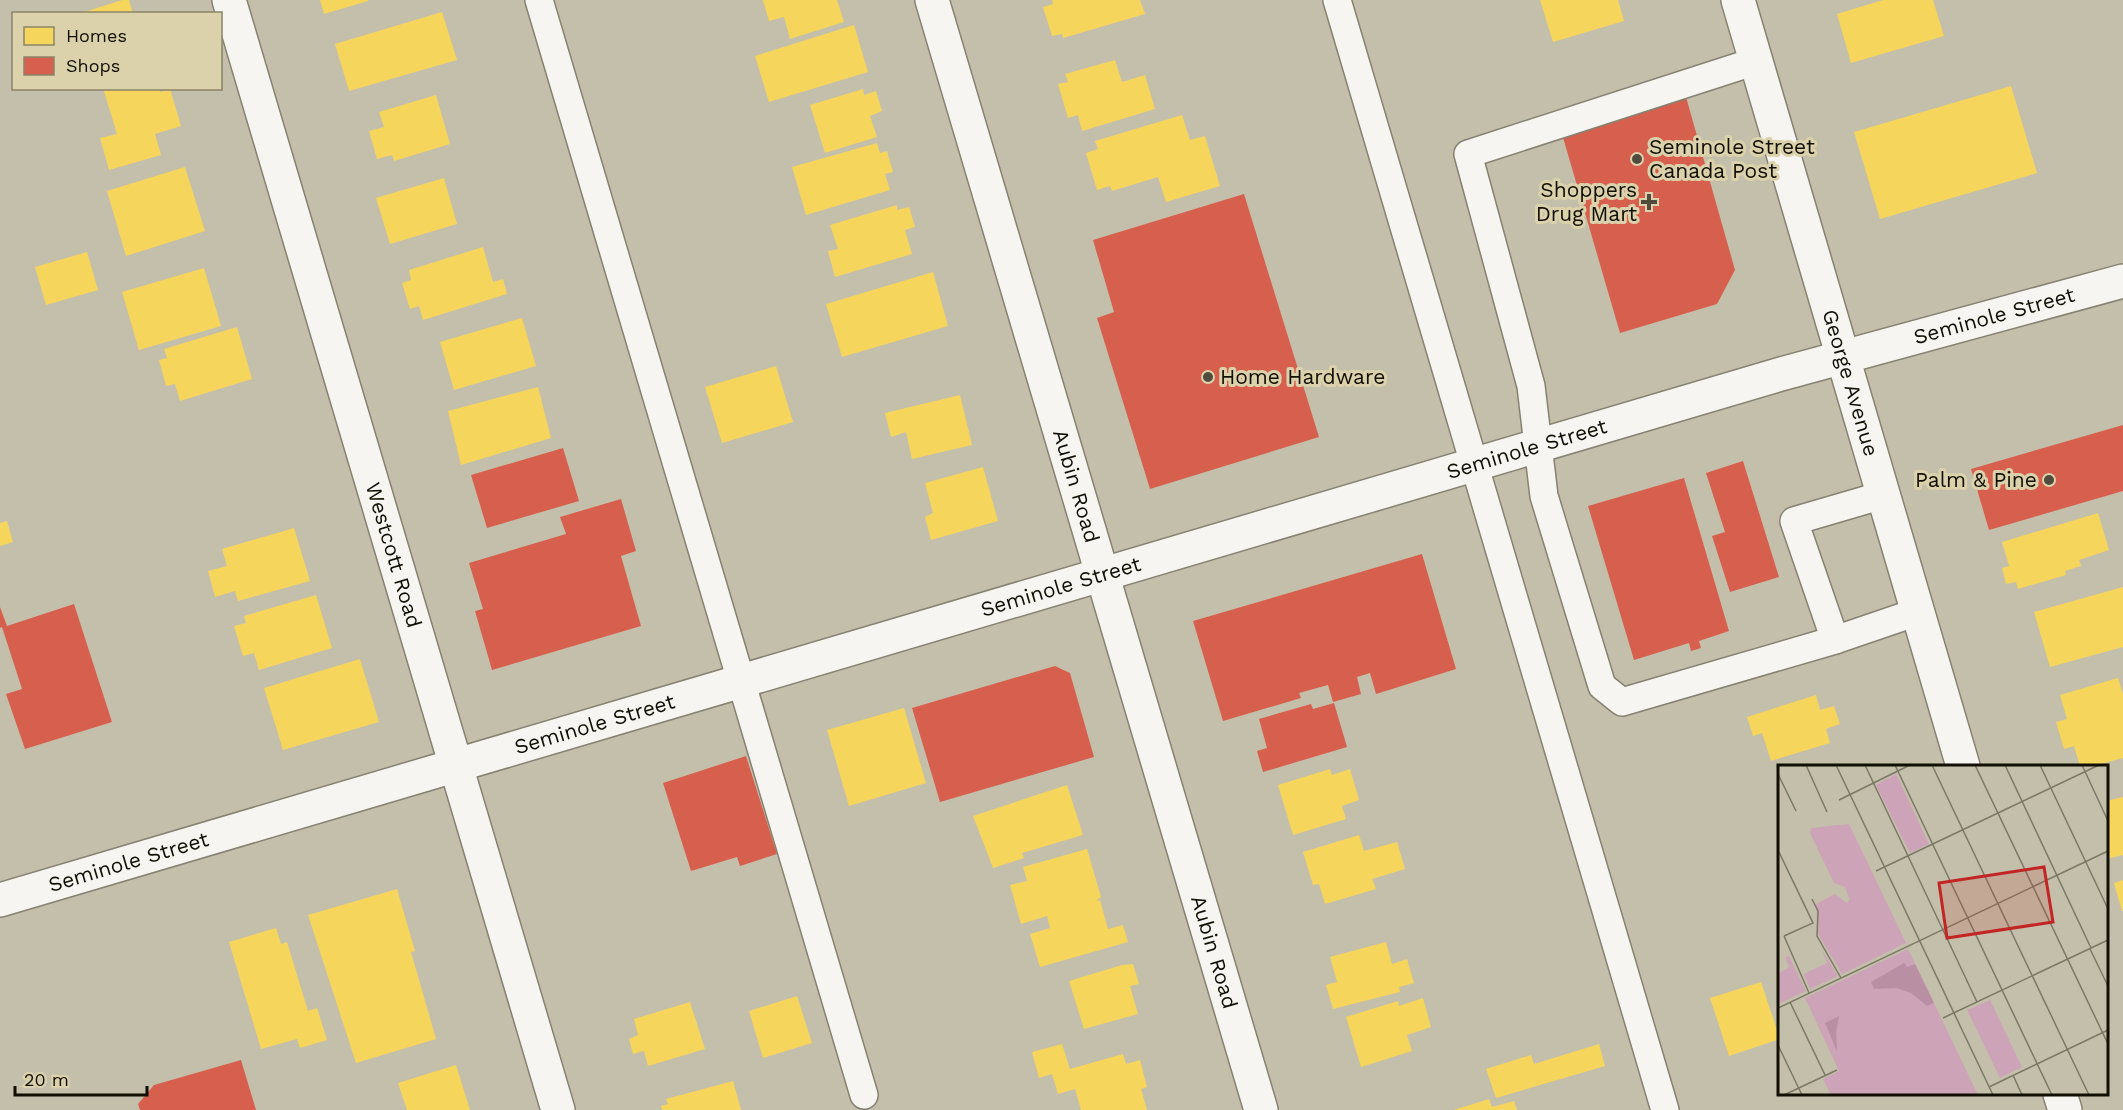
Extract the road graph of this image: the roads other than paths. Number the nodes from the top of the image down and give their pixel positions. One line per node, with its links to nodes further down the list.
1 (230, 0): 16 (street, Westcott Road)
2 (539, 0): 15 (lane)
3 (932, 0): 12 (street, Aubin Road)
4 (1337, 0): 10 (lane)
5 (1738, 0): 6 (street, George Avenue)
6 (1756, 62): 8 (street, George Avenue); 9 (lane)
7 (2123, 281): 8 (street, Seminole Street)
8 (1842, 357): 9 (street, Seminole Street); 11 (street, George Avenue)
9 (1539, 447): 10 (street, Seminole Street); 14 (lane)
10 (1475, 465): 12 (street, Seminole Street); 23 (lane)
11 (1883, 495): 13 (street, George Avenue); 14 (lane)
12 (1102, 573): 15 (street, Seminole Street); 22 (street, Aubin Road)
13 (1917, 612): 14 (lane); 17 (street, George Avenue)
14 (1835, 640)
15 (741, 680): 16 (street, Seminole Street); 19 (lane)
16 (455, 764): 18 (street, Seminole Street); 21 (street, Westcott Road)
17 (1963, 765)
18 (0, 900)
19 (864, 1095)
20 (2060, 1095): 24 (street)
21 (558, 1110)
22 (1261, 1110)
23 (1665, 1110)
24 (2065, 1110)

